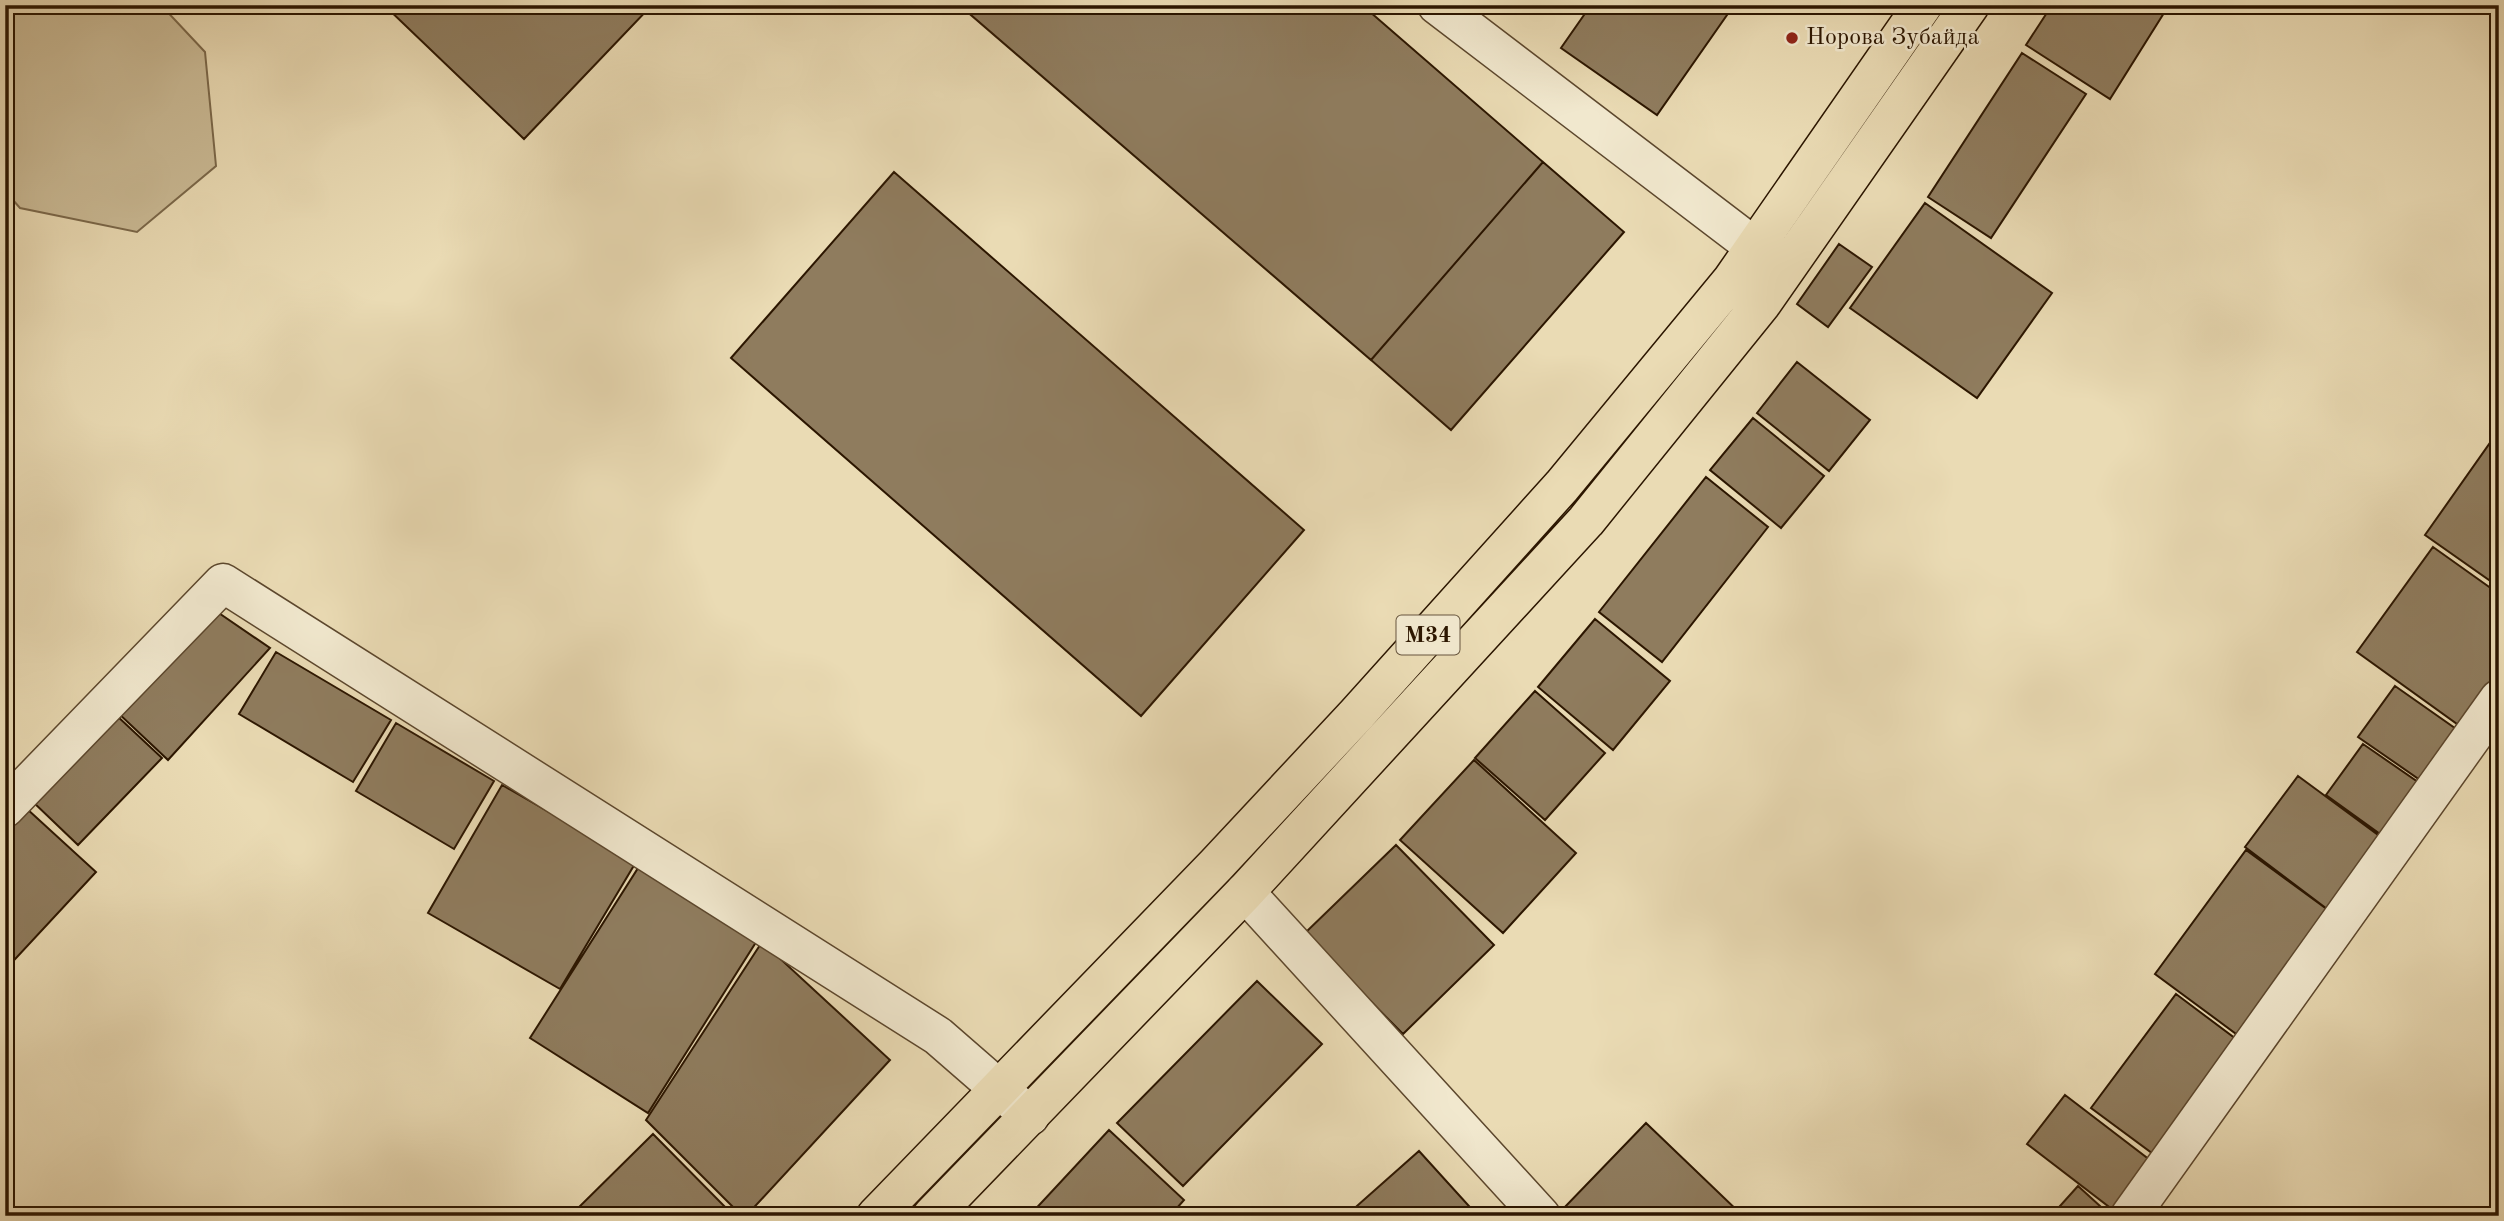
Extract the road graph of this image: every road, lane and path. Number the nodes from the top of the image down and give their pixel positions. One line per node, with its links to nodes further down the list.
1 (1437, 5): 4 (street)
2 (1923, 5): 4 (main road, M34)
3 (1970, 5): 7 (main road, M34)
4 (1756, 248): 8 (main road, M34)
5 (2499, 699): 13 (street)
6 (5, 808): 8 (street)
7 (1245, 892): 9 (main road, M34); 12 (street)
8 (1000, 1089): 9 (street); 10 (main road, M34)
9 (1030, 1116): 11 (main road, M34)
10 (876, 1216)
11 (932, 1216)
12 (1541, 1216)
13 (2130, 1216)

